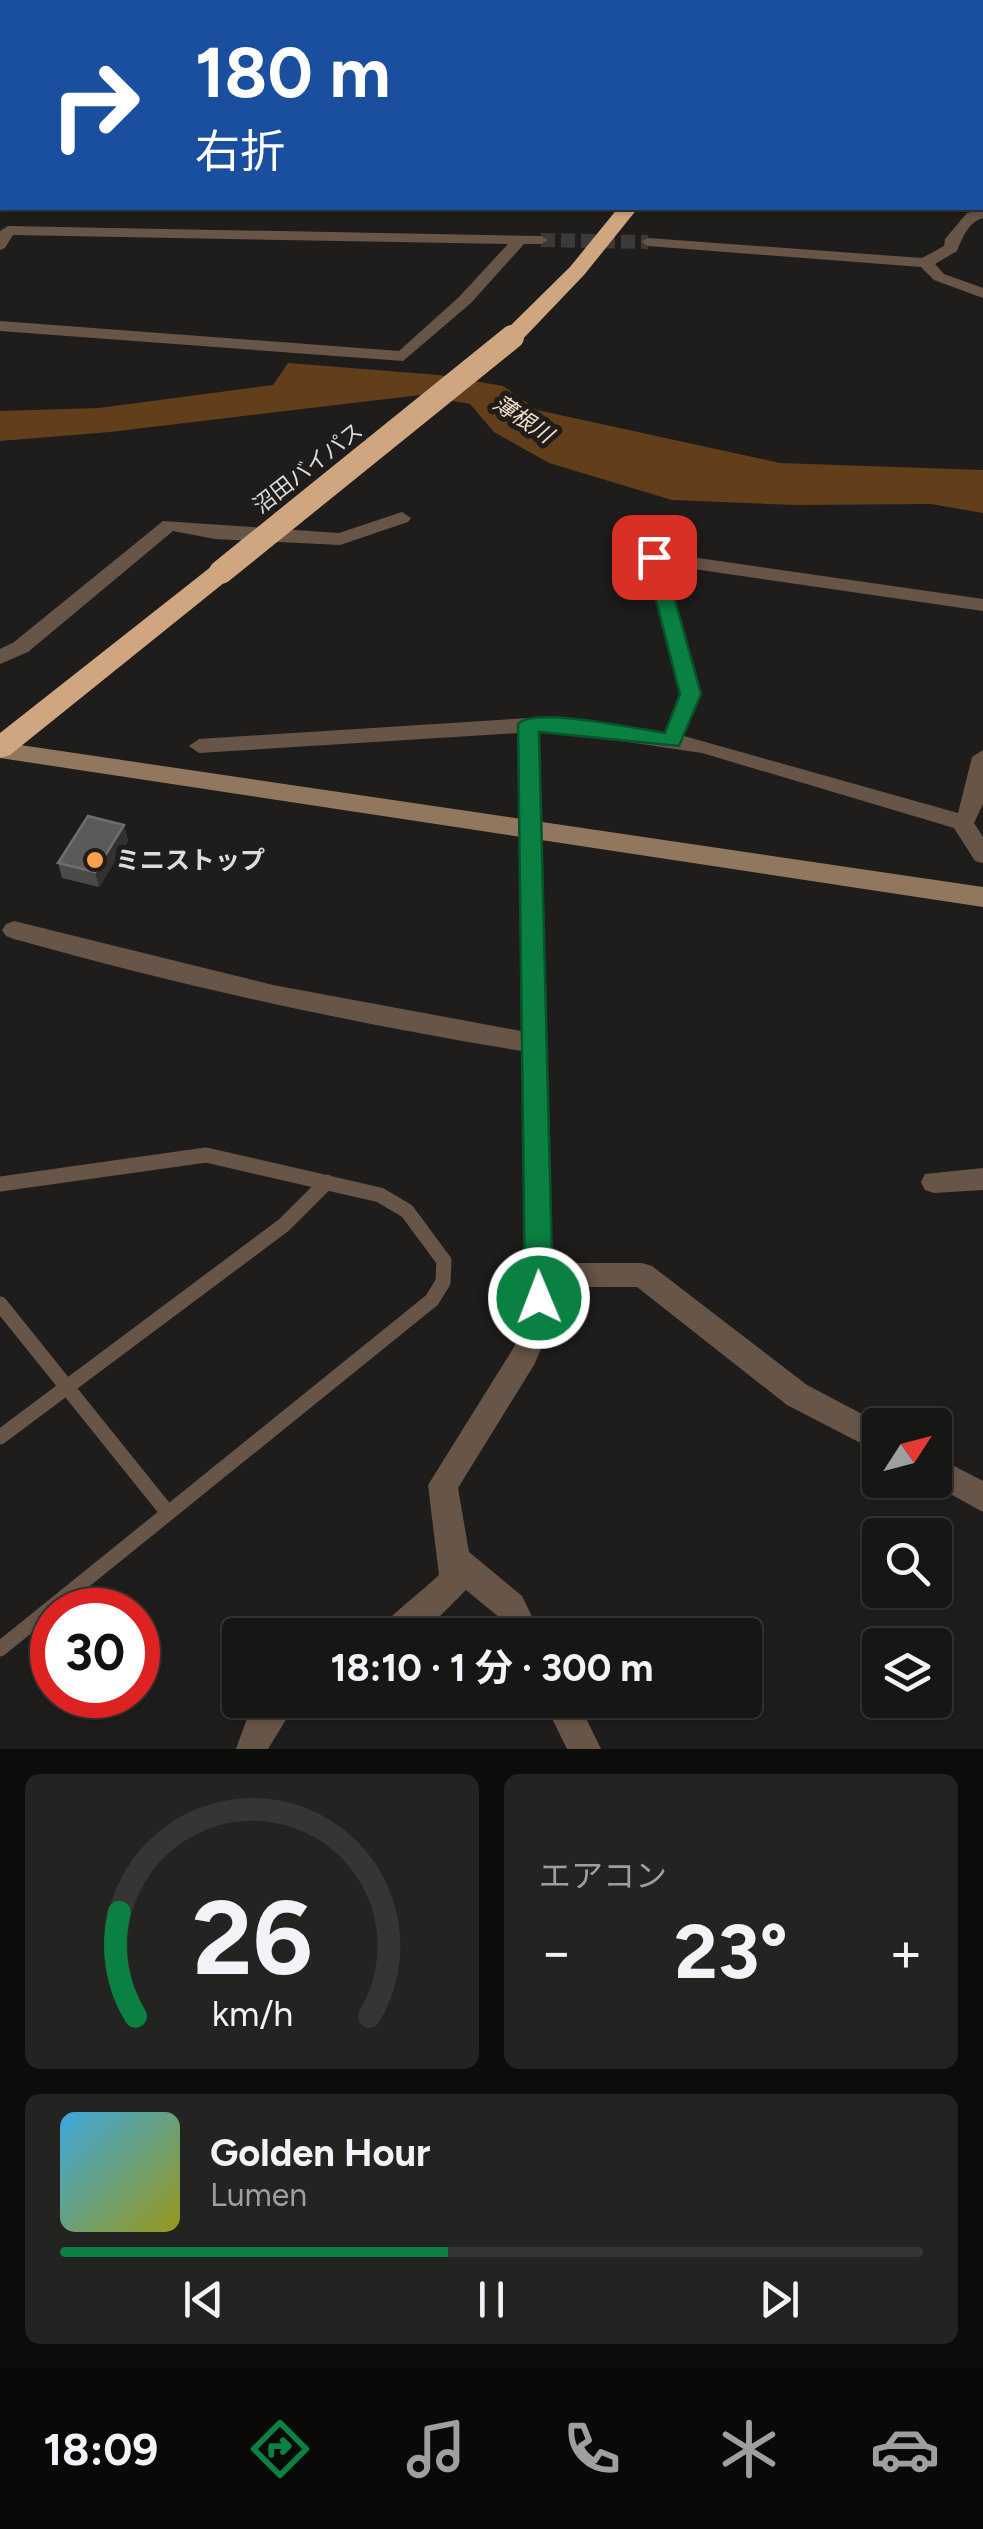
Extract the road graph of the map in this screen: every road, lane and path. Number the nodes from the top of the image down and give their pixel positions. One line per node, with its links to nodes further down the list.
1 (626, 210): 18 (highway, 沼田バイパス, bridge)
2 (983, 213): 7 (street)
3 (520, 240): 4 (street); 6 (street); 9 (street)
4 (541, 240)
5 (648, 242): 7 (street)
6 (0, 245)
7 (926, 262): 8 (street)
8 (983, 294)
9 (0, 326)
10 (402, 518): 14 (street)
11 (622, 553): 12 (street)
12 (654, 557): 13 (street); 16 (street)
13 (983, 604)
14 (0, 657)
15 (528, 724): 16 (street); 17 (street); 21 (street)
16 (672, 741): 20 (street)
17 (199, 746)
18 (0, 749): 21 (street)
19 (983, 757): 20 (street)
20 (962, 822): 22 (street)
21 (532, 828): 23 (street); 25 (street)
22 (983, 855)
23 (983, 897)
24 (14, 930): 25 (street)
25 (535, 1043): 30 (street)
26 (983, 1179): 28 (street)
27 (327, 1182): 29 (lane); 32 (lane); 37 (lane)
28 (934, 1182)
29 (0, 1184)
30 (538, 1275): 33 (street); 38 (street)
31 (0, 1304): 32 (lane)
32 (67, 1387): 34 (lane); 37 (lane)
33 (862, 1429)
34 (0, 1437)
35 (952, 1480): 36 (street)
36 (983, 1497)
37 (168, 1513): 41 (lane)
38 (455, 1560): 39 (street); 40 (street)
39 (417, 1618)
40 (517, 1618)
41 (0, 1650)
42 (267, 1718): 44 (street)
43 (569, 1718): 45 (street)
44 (252, 1749)
45 (585, 1749)

